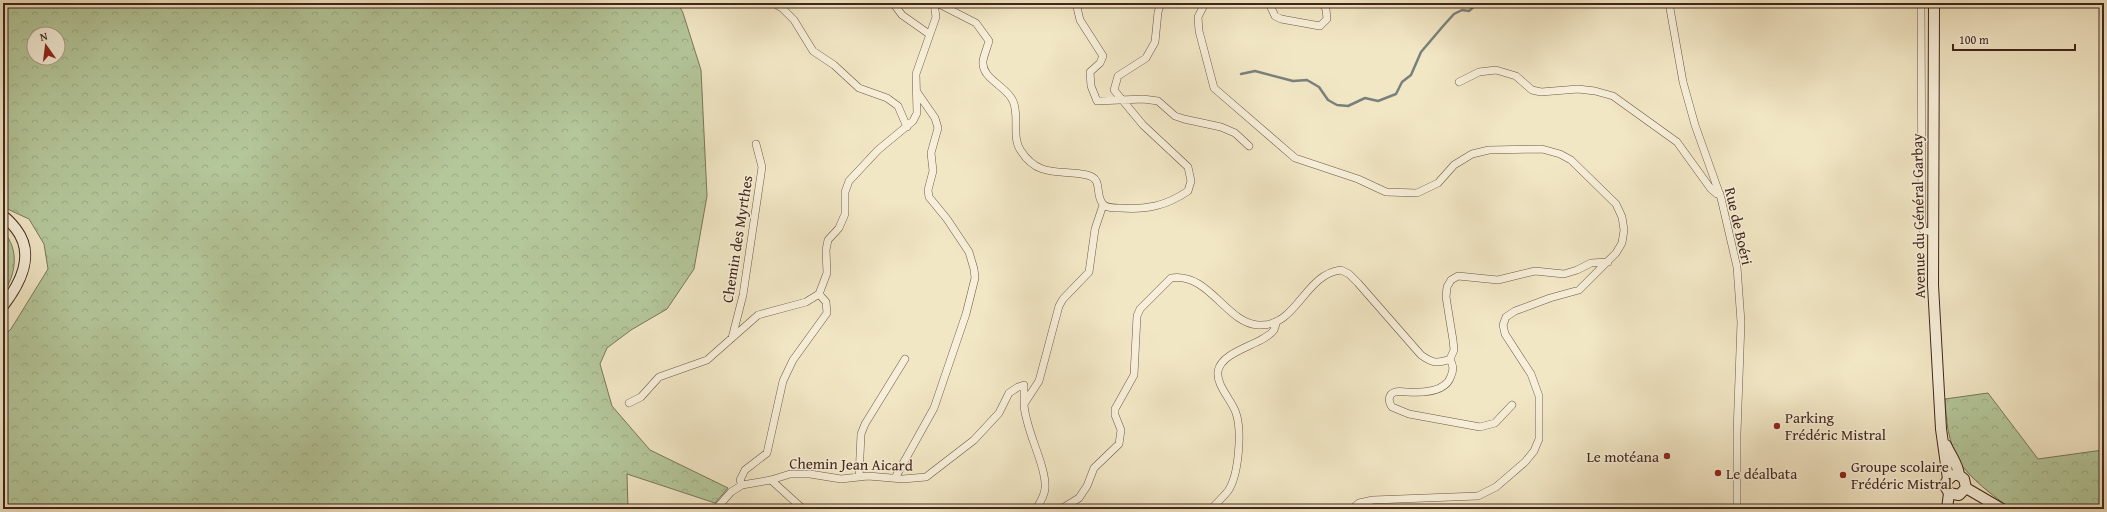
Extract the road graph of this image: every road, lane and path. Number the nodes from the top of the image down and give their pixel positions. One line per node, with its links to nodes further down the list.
1 (774, 3): 17 (street)
2 (893, 3): 13 (street)
3 (934, 3): 13 (street)
4 (937, 3): 21 (street)
5 (1076, 3): 16 (street)
6 (1161, 3): 16 (street)
7 (1205, 3): 24 (street)
8 (1269, 3): 9 (street)
9 (1322, 3)
10 (1669, 3): 20 (street, Rue de Boéri)
11 (1921, 3): 23 (street)
12 (1934, 3): 23 (main road, Avenue du Général Garbay)
13 (929, 34): 15 (street)
14 (1459, 82): 20 (street)
15 (916, 91): 17 (street); 37 (street)
16 (1121, 100): 19 (street); 21 (street)
17 (906, 127): 25 (street)
18 (756, 144): 28 (street, Chemin des Myrthes)
19 (1249, 146)
20 (1720, 194): 49 (street, Rue de Boéri)
21 (1103, 205): 32 (street)
22 (3, 216): 26 (main road)
23 (1932, 232): 34 (main road, Avenue du Général Garbay)
24 (1608, 262): 30 (street); 48 (street)
25 (819, 294): 28 (street); 40 (street)
26 (3, 306)
27 (1277, 321): 30 (street); 46 (street); 47 (street)
28 (732, 338): 31 (street)
29 (905, 359): 36 (street)
30 (1450, 359): 33 (street)
31 (629, 403)
32 (1024, 404): 37 (street, Chemin Jean Aicard); 45 (street)
33 (1512, 405)
34 (1941, 429): 35 (main road, Avenue du Général Garbay); 38 (main road, Avenue du Général Garbay)
35 (1959, 475): 38 (main road); 41 (main road)
36 (860, 477): 37 (street, Chemin Jean Aicard); 39 (street, Chemin Jean Aicard)
37 (895, 478)
38 (1948, 479): 42 (main road)
39 (771, 480): 40 (street, Chemin Jean Aicard); 44 (street)
40 (742, 485): 43 (street)
41 (1966, 488): 42 (main road); 51 (main road)
42 (1949, 493): 50 (main road)
43 (716, 509)
44 (803, 509)
45 (1036, 509)
46 (1061, 509)
47 (1211, 509)
48 (1352, 509)
49 (1737, 509)
50 (1947, 509)
51 (2002, 509)

